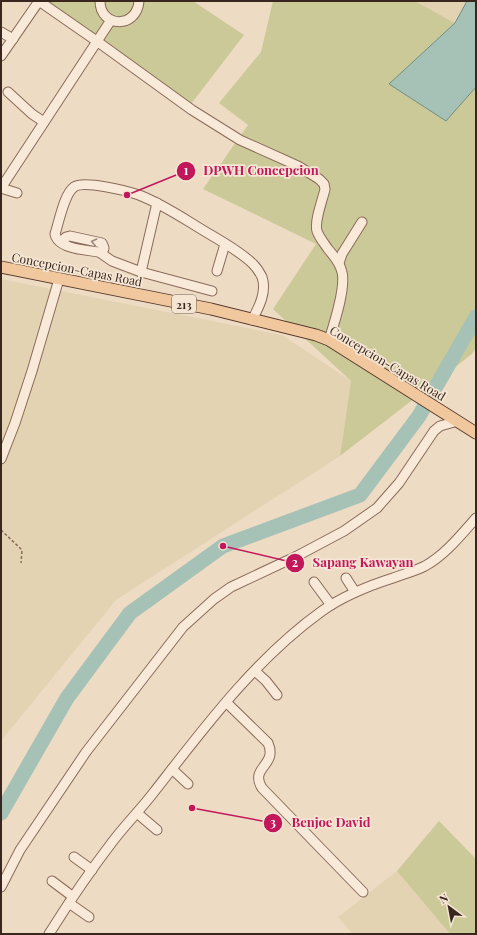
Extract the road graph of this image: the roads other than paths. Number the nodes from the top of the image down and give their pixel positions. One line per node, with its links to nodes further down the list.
1 (39, 1): 6 (street); 7 (street)
2 (100, 1): 4 (street)
3 (139, 1): 4 (street)
4 (109, 18): 7 (street)
5 (1, 32): 6 (street)
6 (13, 39): 8 (street)
7 (95, 40): 10 (street); 16 (street)
8 (1, 56)
9 (8, 92): 10 (street)
10 (44, 122): 11 (street)
11 (1, 188): 12 (street)
12 (16, 193)
13 (157, 203): 15 (street); 19 (street); 19 (street)
14 (362, 222): 16 (street)
15 (225, 244): 18 (street); 22 (street)
16 (339, 263): 23 (street)
17 (1, 267): 20 (main road, Concepcion-Capas Road / 213)
18 (217, 271)
19 (141, 272): 21 (street)
20 (59, 279): 22 (main road, Concepcion-Capas Road / 213); 26 (street)
21 (212, 291)
22 (252, 320): 23 (main road, Concepcion-Capas Road / 213)
23 (329, 340): 24 (main road, Concepcion-Capas Road / 213)
24 (454, 419): 25 (main road, Concepcion-Capas Road / 213); 42 (street)
25 (476, 432)
26 (1, 459)
27 (476, 518): 30 (street)
28 (346, 578): 30 (street)
29 (314, 582): 31 (street)
30 (355, 592): 31 (street)
31 (331, 605): 32 (street)
32 (255, 671): 33 (street); 34 (street)
33 (277, 695)
34 (226, 703): 35 (street); 43 (street)
35 (172, 769): 36 (street); 37 (street)
36 (188, 784)
37 (138, 813): 38 (street); 40 (street)
38 (157, 830)
39 (74, 857): 40 (street)
40 (92, 870): 44 (street)
41 (52, 881): 44 (street)
42 (1, 887)
43 (363, 892)
44 (70, 899): 45 (street); 46 (street)
45 (89, 917)
46 (49, 934)

